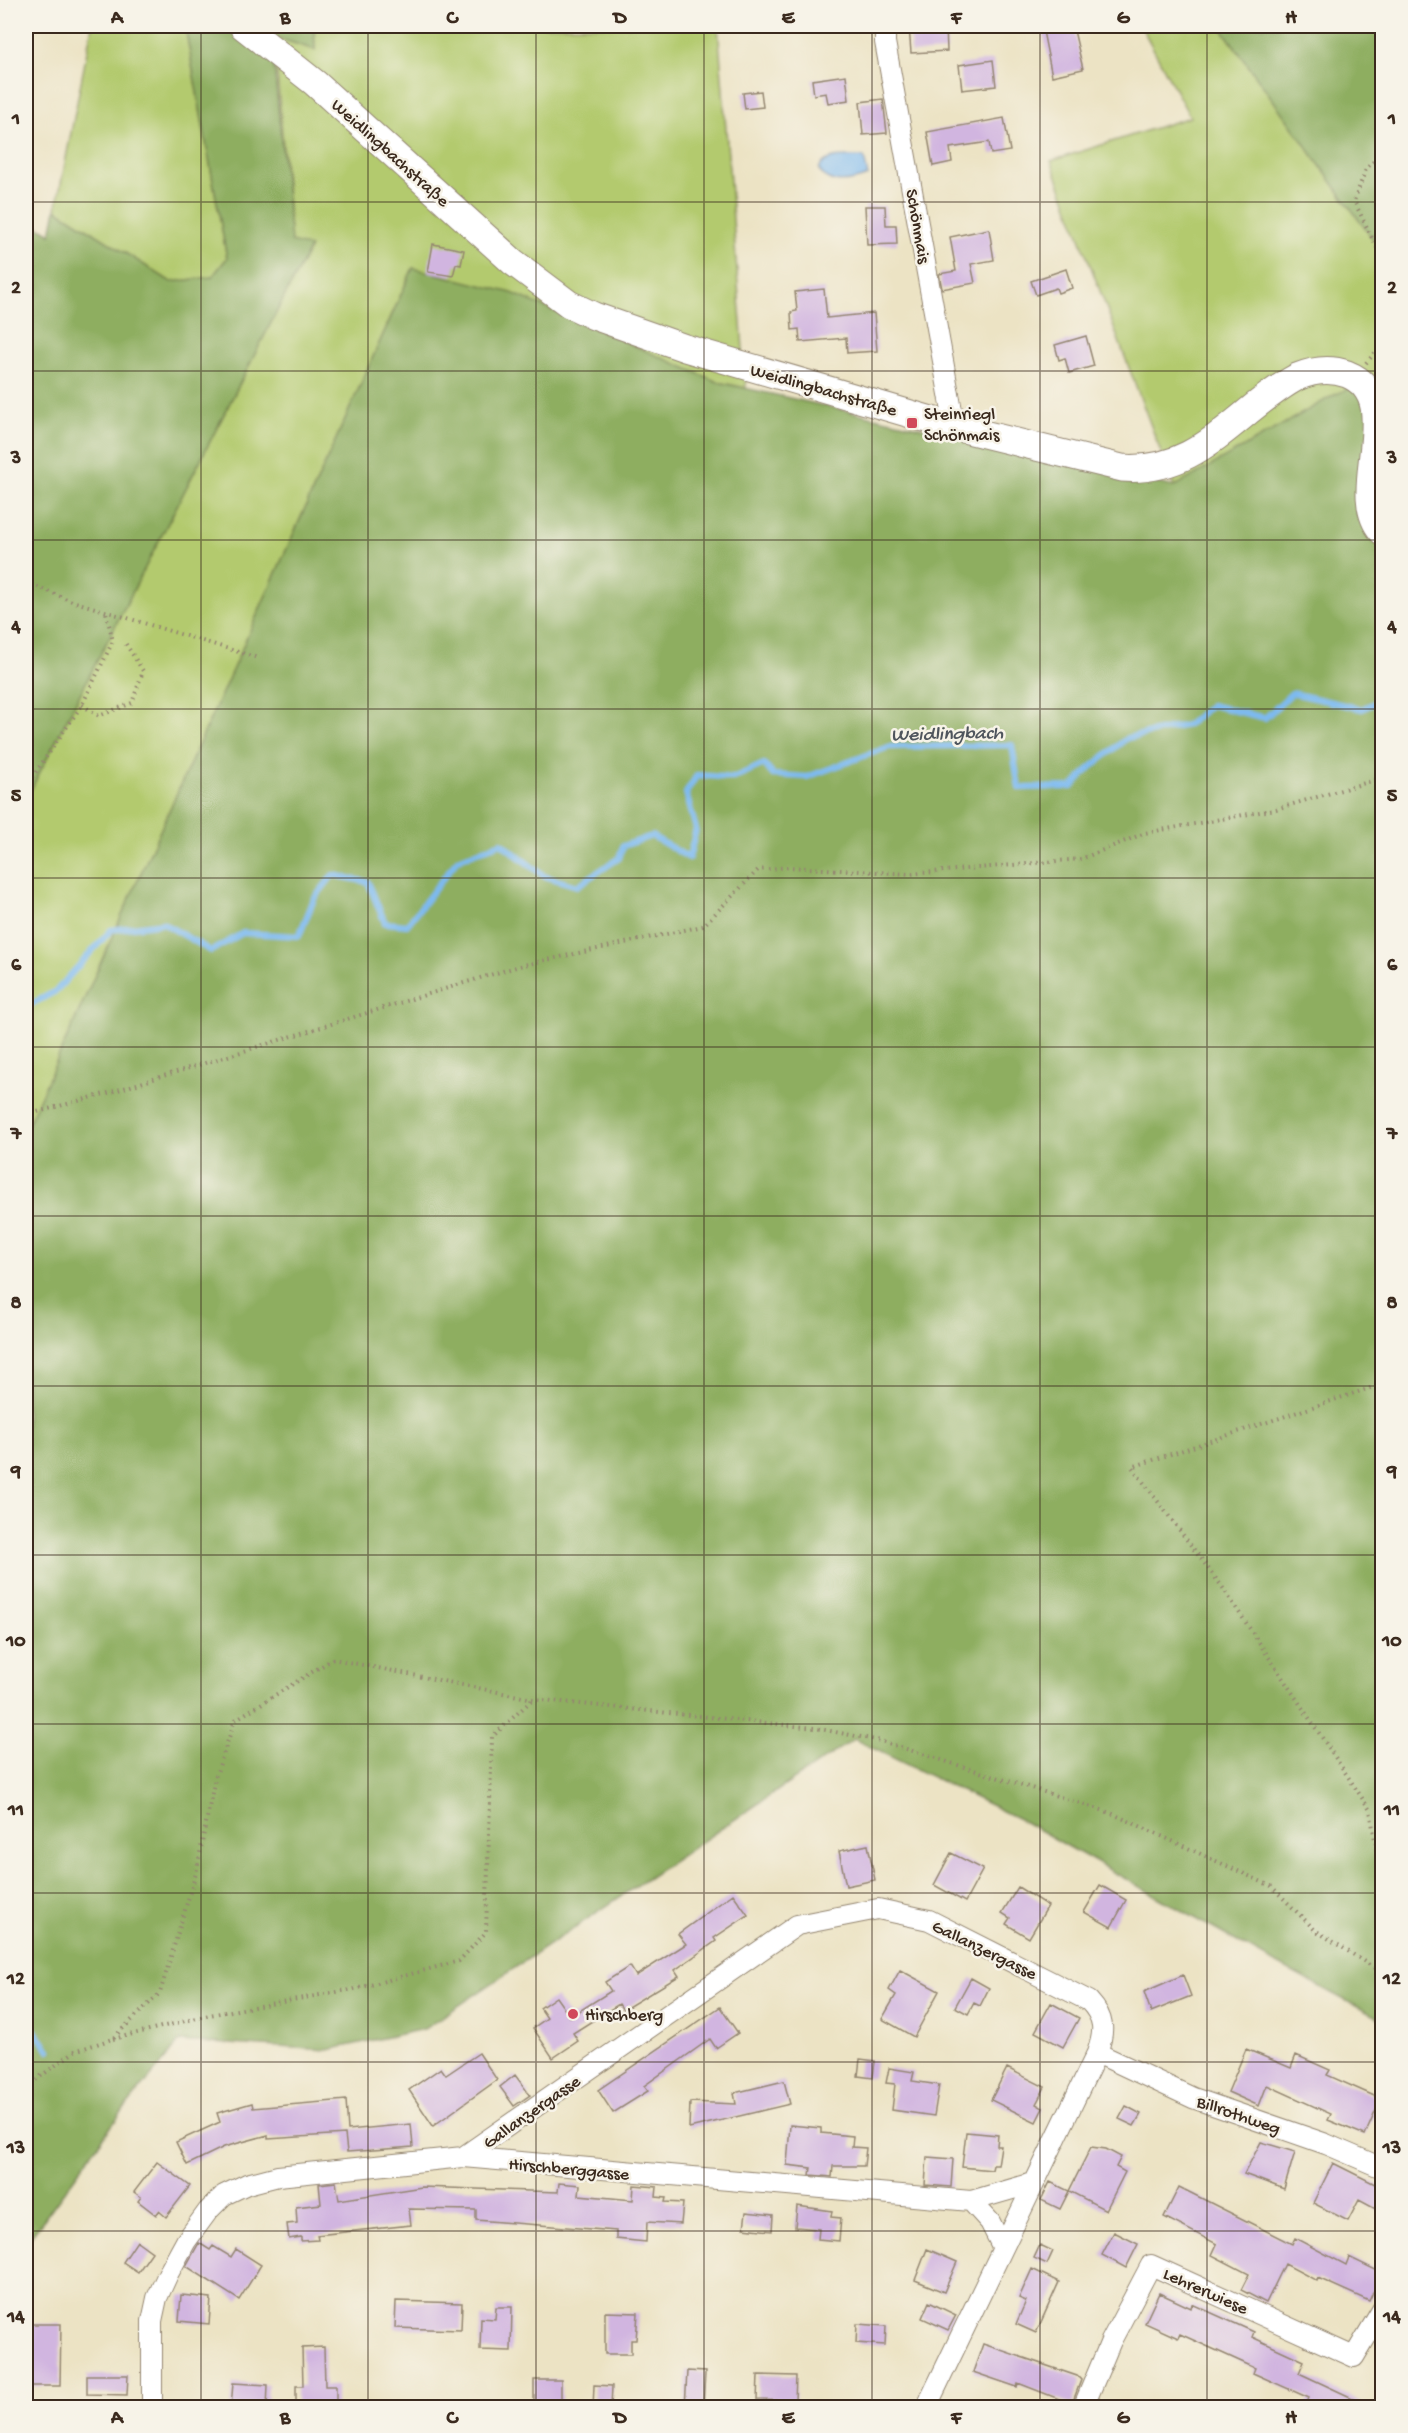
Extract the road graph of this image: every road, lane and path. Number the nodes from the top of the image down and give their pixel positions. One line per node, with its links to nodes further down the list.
1 (243, 26): 5 (main road, Weidlingbachstraße)
2 (885, 26): 5 (street, Schönmais)
3 (1383, 153): 4 (path)
4 (1383, 258)
5 (955, 427): 6 (main road, Weidlingbachstraße)
6 (1383, 531)
7 (26, 582): 8 (path)
8 (106, 612): 10 (path); 11 (path)
9 (124, 641): 11 (path)
10 (258, 658)
11 (82, 705): 13 (path)
12 (1383, 778): 14 (path)
13 (26, 794)
14 (26, 1115)
15 (1383, 1384): 17 (path)
16 (533, 1699): 18 (path); 19 (path); 19 (path)
17 (1383, 1883)
18 (1383, 1973)
19 (112, 2039): 21 (path)
20 (1097, 2053): 22 (street, Gallanzergasse); 23 (street, Billrothweg); 24 (street, Gallanzergasse)
21 (26, 2087)
22 (463, 2157): 25 (street, Hirschberggasse); 28 (street, Hirschberggasse)
23 (1383, 2168)
24 (1033, 2183): 25 (street, Hirschberggasse); 26 (street, Gallanzergasse)
25 (971, 2201): 26 (street)
26 (1004, 2248): 29 (street, Gallanzergasse)
27 (1383, 2310): 30 (street, Lehrerwiese)
28 (152, 2408)
29 (926, 2408)
30 (1083, 2408)

